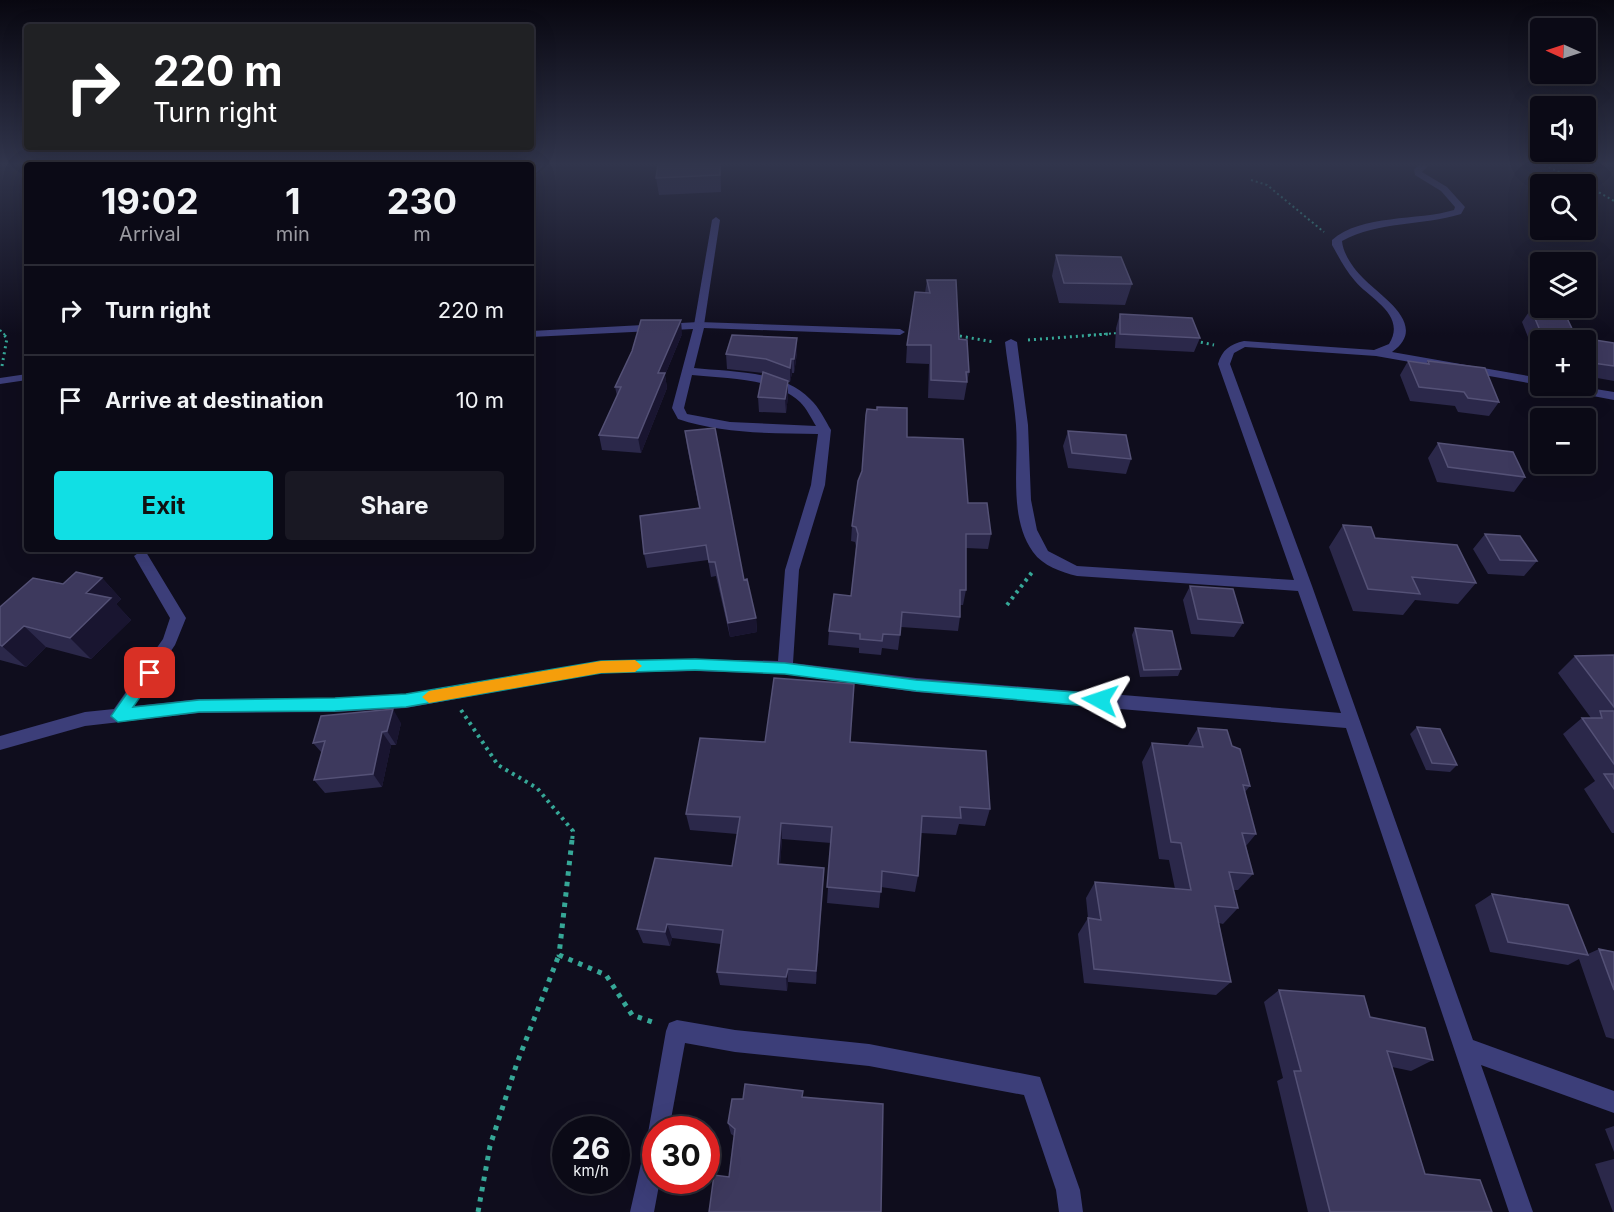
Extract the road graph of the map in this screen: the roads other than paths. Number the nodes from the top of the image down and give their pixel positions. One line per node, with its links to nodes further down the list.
1 (716, 222): 3 (lane)
2 (1407, 222): 7 (street)
3 (699, 325): 4 (street); 5 (street); 8 (street)
4 (900, 332)
5 (534, 334)
6 (1011, 342): 16 (street)
7 (1374, 353): 10 (street); 16 (street)
8 (689, 371): 14 (street); 14 (street)
9 (24, 377): 11 (street)
10 (1530, 380)
11 (0, 381)
12 (1596, 393): 13 (street)
13 (1614, 396)
14 (825, 430): 17 (street)
15 (141, 556): 18 (street)
16 (1305, 586): 19 (street)
17 (785, 668): 18 (street); 19 (street)
18 (118, 716): 20 (street)
19 (1353, 721): 21 (street)
20 (0, 744)
21 (1464, 1048): 22 (street); 27 (street)
22 (1614, 1102)
23 (661, 1116): 26 (street)
24 (646, 1194): 25 (street)
25 (642, 1212)
26 (1071, 1212)
27 (1521, 1212)

